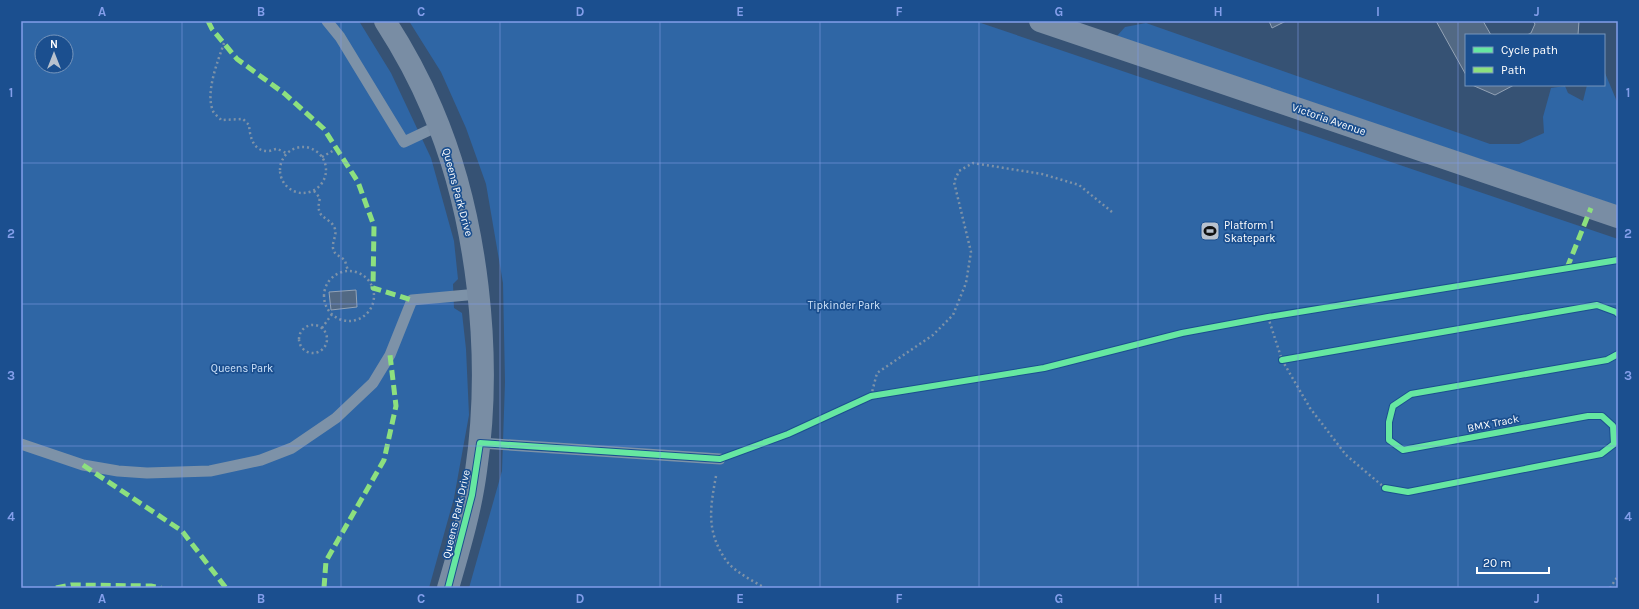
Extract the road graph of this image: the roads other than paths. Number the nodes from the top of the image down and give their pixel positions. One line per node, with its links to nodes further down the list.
1 (327, 21): 4 (lane)
2 (385, 21): 4 (street, Queens Park Drive)
3 (1040, 21): 5 (street, Victoria Avenue)
4 (438, 126): 6 (street, Queens Park Drive)
5 (1618, 217)
6 (478, 294): 7 (street, Queens Park Drive); 8 (lane)
7 (480, 443): 9 (lane); 10 (street, Queens Park Drive)
8 (21, 444)
9 (720, 458)
10 (448, 588)

